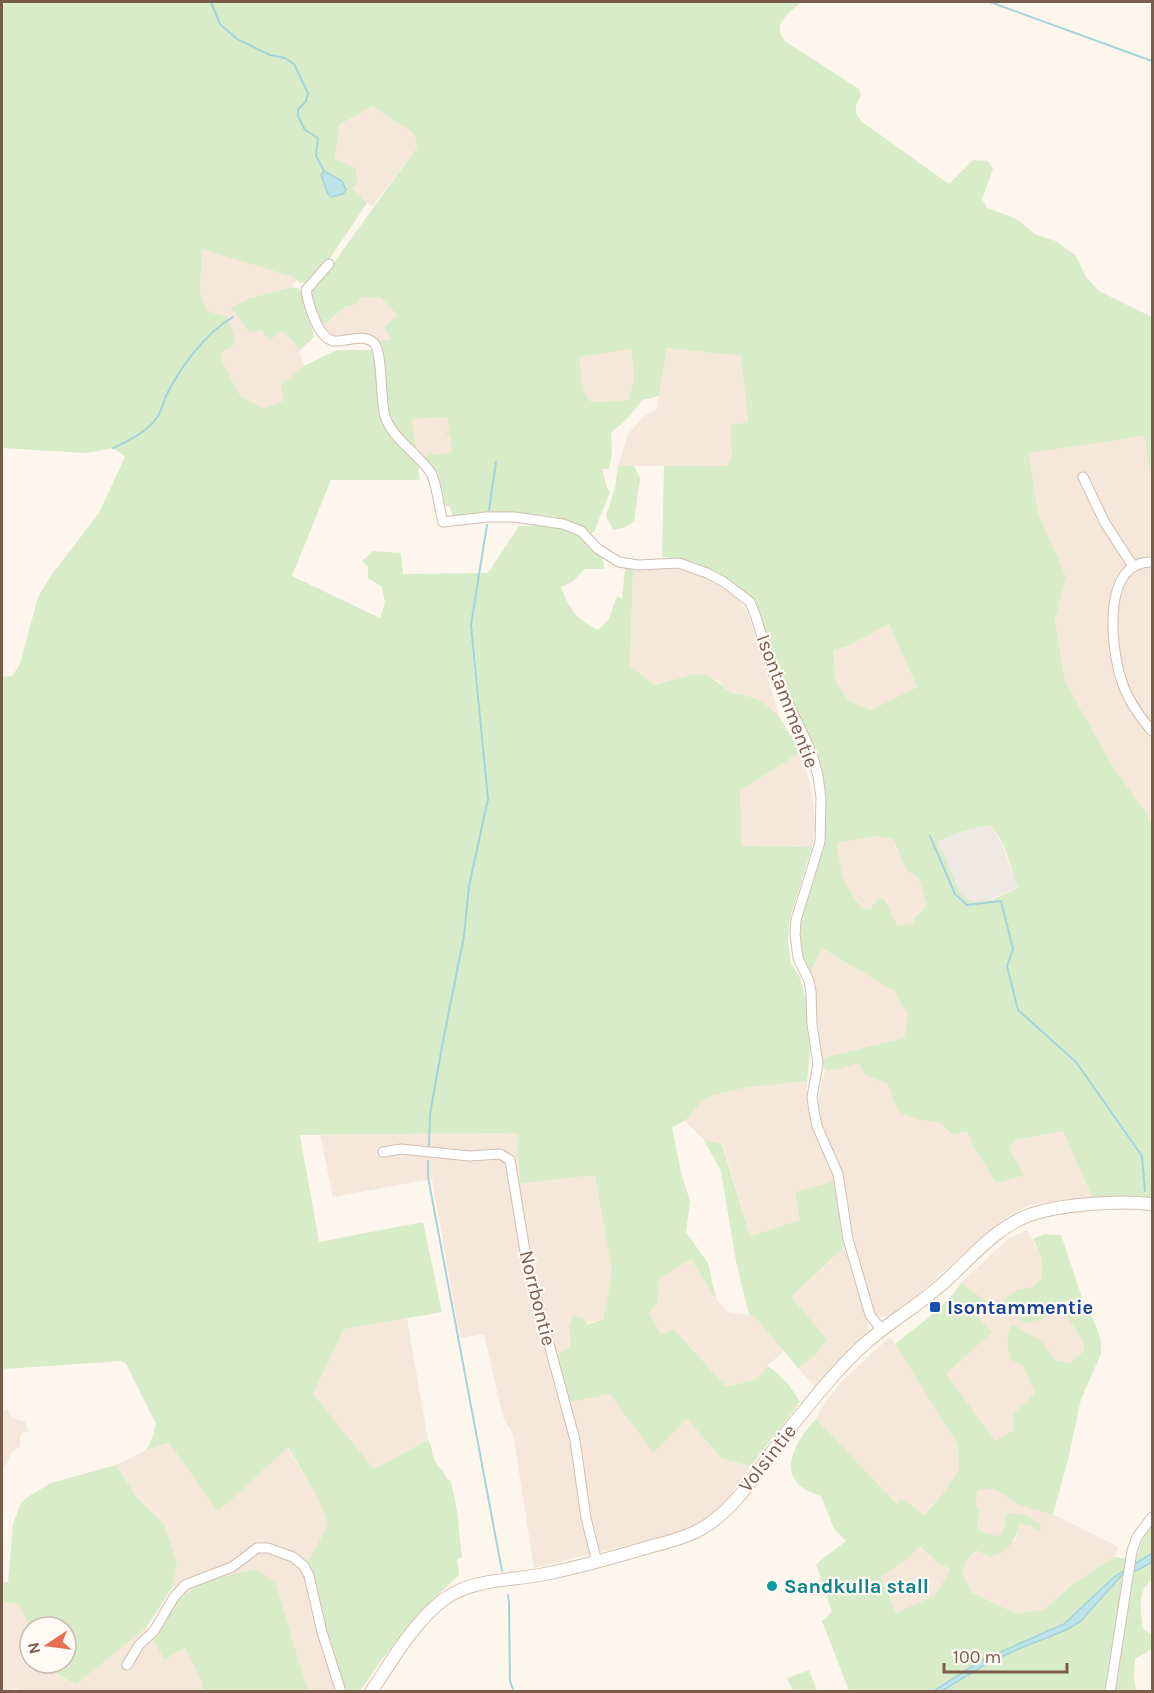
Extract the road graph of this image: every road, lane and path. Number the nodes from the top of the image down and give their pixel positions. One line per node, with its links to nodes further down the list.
1 (329, 264): 8 (street, Isontammentie)
2 (1083, 477): 4 (street)
3 (1152, 562): 4 (street)
4 (1133, 566): 5 (street)
5 (1152, 731)
6 (383, 1152): 10 (street, Norrbontie)
7 (1152, 1204): 8 (street, Volsintie)
8 (882, 1330): 10 (street, Volsintie)
9 (1152, 1518): 14 (street)
10 (597, 1562): 13 (street, Volsintie)
11 (127, 1665): 12 (street)
12 (341, 1692)
13 (371, 1692)
14 (1110, 1692)

